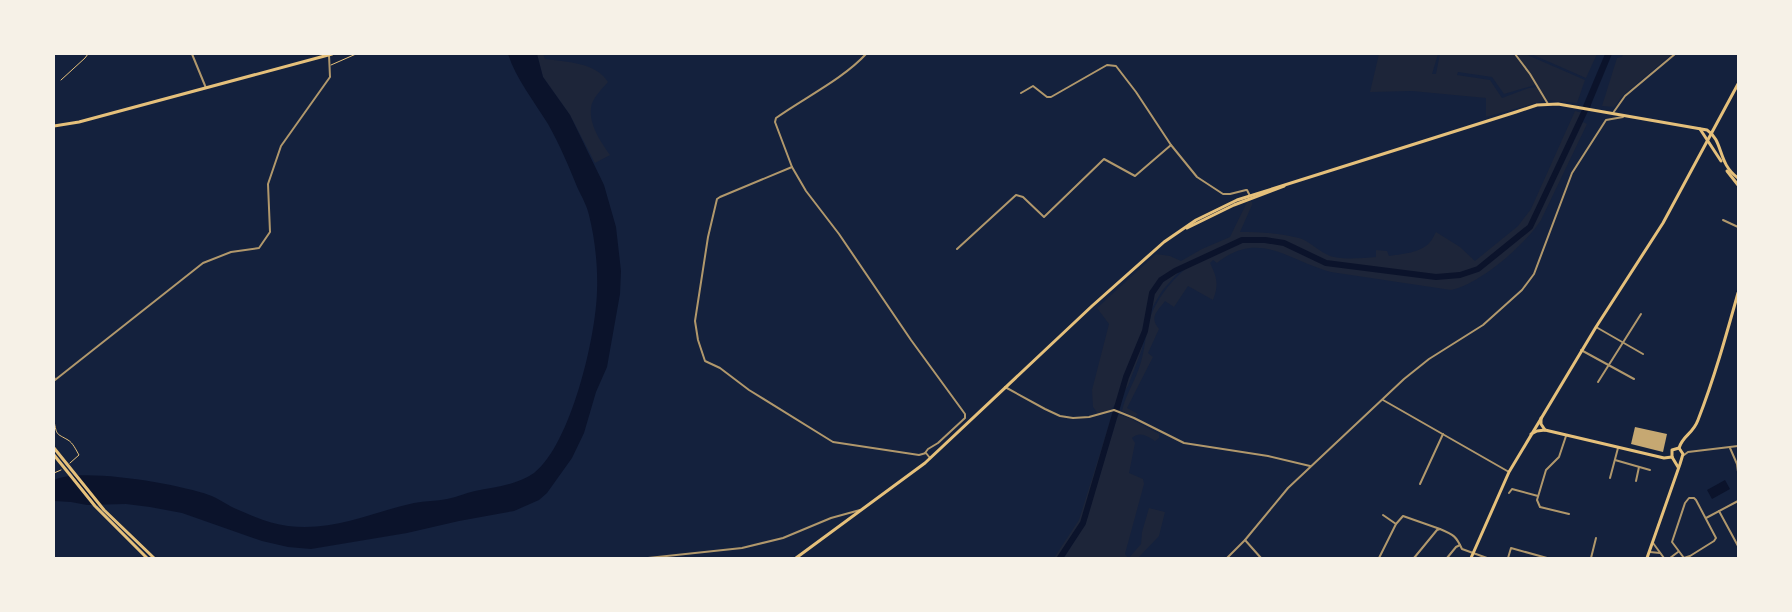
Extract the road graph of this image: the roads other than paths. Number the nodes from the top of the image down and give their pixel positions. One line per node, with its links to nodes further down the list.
1 (192, 54): 7 (street)
2 (330, 54): 7 (main road); 31 (street)
3 (866, 54): 17 (street)
4 (1515, 54): 9 (street)
5 (1675, 54): 10 (street)
6 (1738, 84): 14 (main road)
7 (206, 88): 12 (main road)
8 (1021, 92): 16 (street)
9 (1545, 104): 10 (main road); 20 (main road)
10 (1612, 113): 11 (main road)
11 (1632, 116): 13 (main road); 35 (street)
12 (54, 126)
13 (1700, 128): 14 (main road); 15 (main road)
14 (1711, 134): 15 (main road); 18 (main road)
15 (1707, 142): 19 (main road); 26 (main road)
16 (1171, 145): 20 (street); 23 (street)
17 (792, 167): 47 (street); 47 (street)
18 (1738, 178)
19 (1738, 185)
20 (1250, 197): 34 (main road)
21 (1723, 220): 22 (street)
22 (1738, 227)
23 (957, 249)
24 (1738, 293): 45 (main road)
25 (1641, 314): 27 (street)
26 (1596, 327): 27 (street); 28 (main road)
27 (1624, 343): 29 (street); 30 (street)
28 (1582, 350): 30 (street); 36 (main road)
29 (1643, 354)
30 (1610, 365): 32 (street); 33 (street)
31 (54, 379)
32 (1634, 379)
33 (1598, 382)
34 (1005, 387): 50 (main road); 54 (street)
35 (1382, 399): 38 (street); 54 (street)
36 (1543, 413): 37 (main road); 39 (main road)
37 (1545, 430): 39 (main road); 40 (main road)
38 (1443, 434): 58 (street); 62 (street)
39 (1530, 434): 58 (main road)
40 (1566, 436): 44 (main road); 64 (street)
41 (1738, 446): 42 (street)
42 (1729, 447): 46 (street); 59 (street)
43 (54, 448): 53 (main road)
44 (1618, 448): 51 (main road); 52 (street)
45 (1680, 449): 46 (street); 49 (main road); 51 (main road)
46 (1688, 452): 49 (street)
47 (925, 453): 50 (street)
48 (54, 455): 53 (main road)
49 (1681, 457): 51 (main road); 57 (main road)
50 (930, 458): 66 (main road)
51 (1673, 458): 57 (main road)
52 (1615, 460): 55 (street); 60 (street)
53 (62, 462): 70 (main road)
54 (1310, 466): 75 (street)
55 (1639, 467): 56 (street); 61 (street)
56 (1650, 470)
57 (1678, 470): 76 (main road)
58 (1509, 472): 82 (main road)
59 (1738, 472)
60 (1610, 478)
61 (1636, 481)
62 (1420, 484)
63 (1509, 493): 64 (street)
64 (1538, 496): 68 (street)
65 (1738, 501): 67 (street)
66 (865, 509): 85 (street); 86 (main road)
67 (1719, 511): 71 (street); 78 (street)
68 (1569, 514)
69 (1383, 515): 72 (street)
70 (109, 518): 83 (main road); 84 (main road)
71 (1706, 518): 80 (street); 80 (street)
72 (1396, 524): 73 (street); 89 (street)
73 (1440, 529): 77 (street); 90 (street)
74 (1596, 538): 96 (street)
75 (1245, 540): 87 (street); 88 (street)
76 (1653, 543): 79 (main road); 81 (street)
77 (1460, 545): 82 (street); 91 (street)
78 (1738, 546)
79 (1650, 552): 81 (street); 97 (main road)
80 (1678, 552): 99 (street)
81 (1660, 553): 98 (street)
82 (1473, 554): 92 (main road); 93 (street)
83 (147, 558)
84 (154, 558)
85 (648, 558)
86 (796, 558)
87 (1227, 558)
88 (1261, 558)
89 (1380, 558)
90 (1414, 558)
91 (1447, 558)
92 (1471, 558)
93 (1487, 558)
94 (1508, 558): 95 (street)
95 (1547, 558)
96 (1591, 558)
97 (1647, 558)
98 (1664, 558)
99 (1670, 558)

